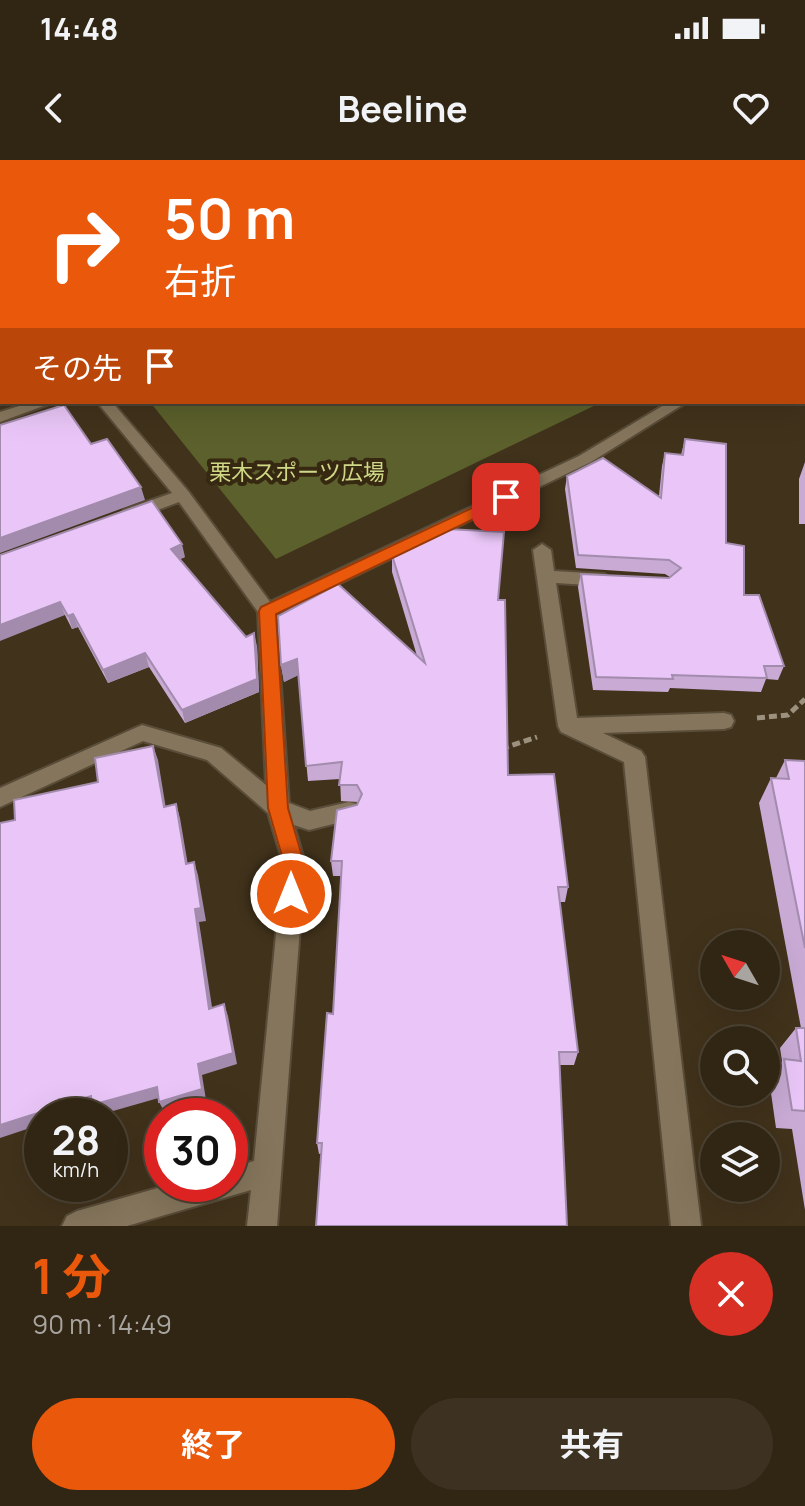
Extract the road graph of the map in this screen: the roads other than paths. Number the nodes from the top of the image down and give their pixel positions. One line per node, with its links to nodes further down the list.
1 (41, 404): 4 (street)
2 (106, 404): 5 (street)
3 (677, 404): 10 (street)
4 (0, 417)
5 (182, 495): 6 (street); 10 (street)
6 (112, 520)
7 (542, 550): 8 (street)
8 (545, 576): 9 (street); 12 (street)
9 (620, 581)
10 (267, 611): 14 (street)
11 (724, 721): 12 (street)
12 (568, 726): 21 (street)
13 (0, 798): 14 (street)
14 (278, 808): 15 (street); 16 (street)
15 (349, 811)
16 (266, 1171): 17 (street); 20 (street)
17 (248, 1176)
18 (160, 1202): 19 (street)
19 (77, 1226)
20 (262, 1226)
21 (686, 1226)

